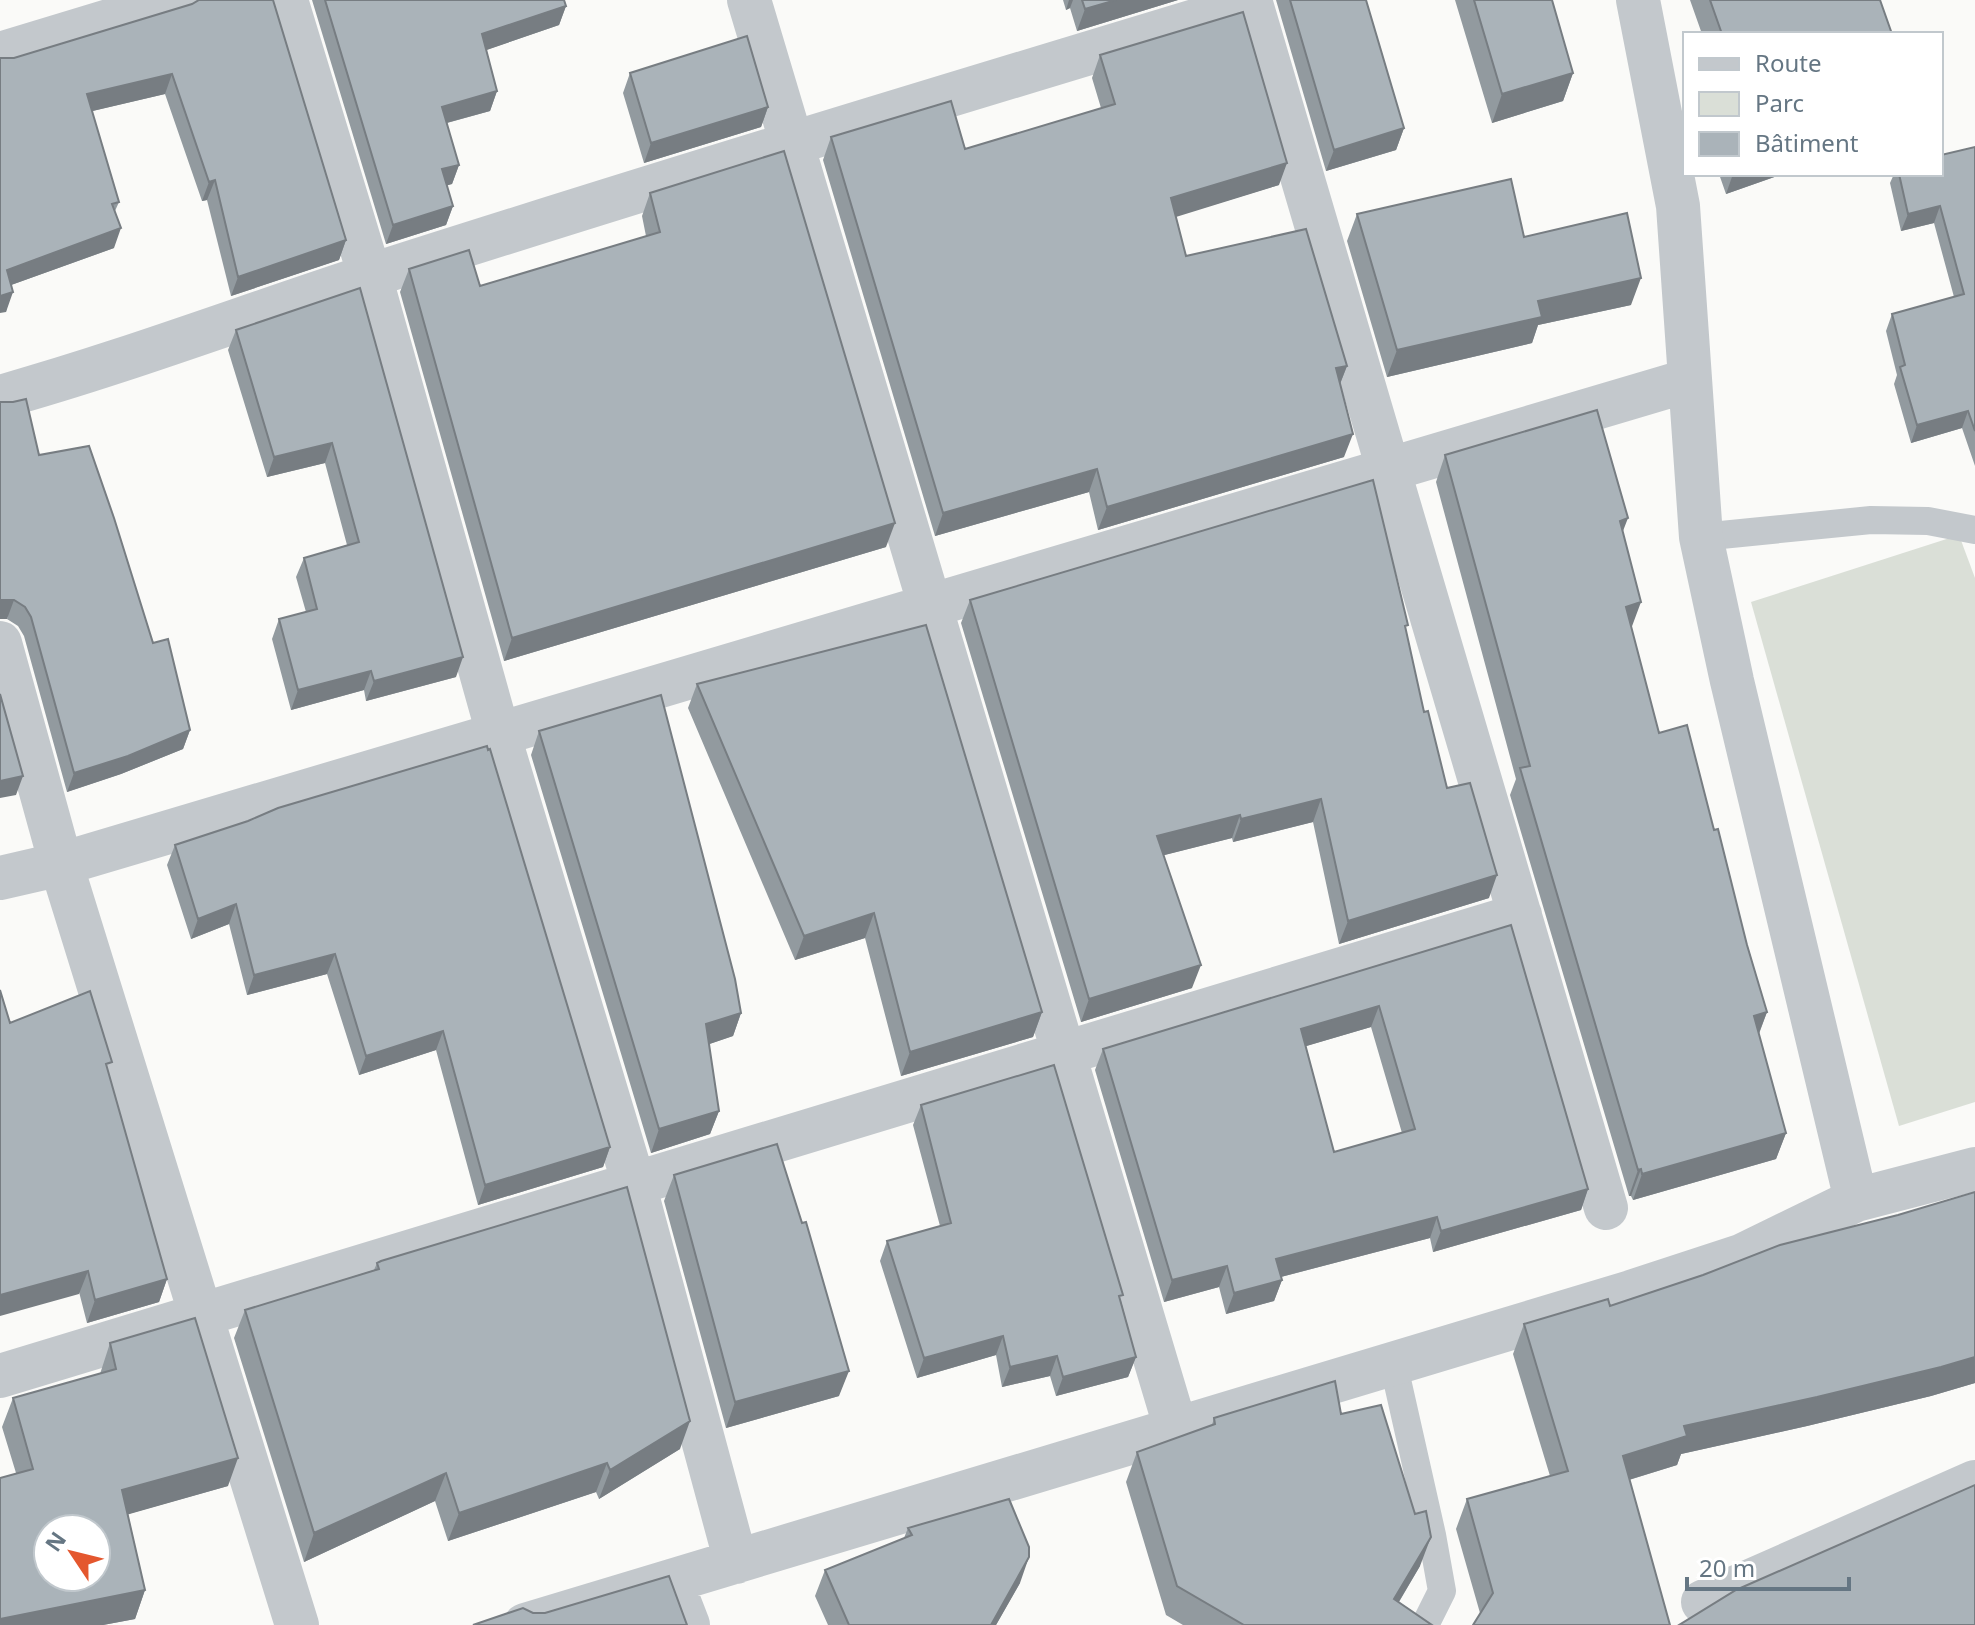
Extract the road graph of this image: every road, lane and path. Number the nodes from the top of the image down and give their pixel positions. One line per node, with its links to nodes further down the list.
1 (178, 0): 6 (street)
2 (286, 0): 8 (street)
3 (749, 0): 7 (street)
4 (1638, 0): 9 (street)
5 (1250, 2): 7 (street); 11 (street)
6 (0, 54)
7 (792, 143): 8 (street); 14 (street)
8 (370, 276): 10 (street); 16 (street)
9 (1690, 380): 11 (street); 13 (street)
10 (0, 397)
11 (1388, 469): 14 (street); 19 (street)
12 (1975, 530): 13 (lane)
13 (1701, 537): 23 (street)
14 (931, 605): 16 (street); 20 (street)
15 (0, 643): 17 (street)
16 (498, 733): 17 (street); 22 (street)
17 (61, 864): 18 (street); 25 (street)
18 (0, 878)
19 (1520, 915): 20 (street); 24 (street)
20 (1064, 1053): 22 (street); 28 (street)
21 (1975, 1169): 23 (street)
22 (634, 1184): 25 (street); 30 (street)
23 (1856, 1200): 26 (street)
24 (1606, 1208)
25 (202, 1315): 27 (street); 33 (street)
26 (1393, 1362): 28 (street); 36 (lane)
27 (0, 1376)
28 (1176, 1429): 30 (street)
29 (1975, 1482): 32 (street)
30 (736, 1562): 31 (street)
31 (671, 1581): 34 (street); 35 (street)
32 (1703, 1602)
33 (297, 1625)
34 (525, 1625)
35 (688, 1625)
36 (1425, 1625)

